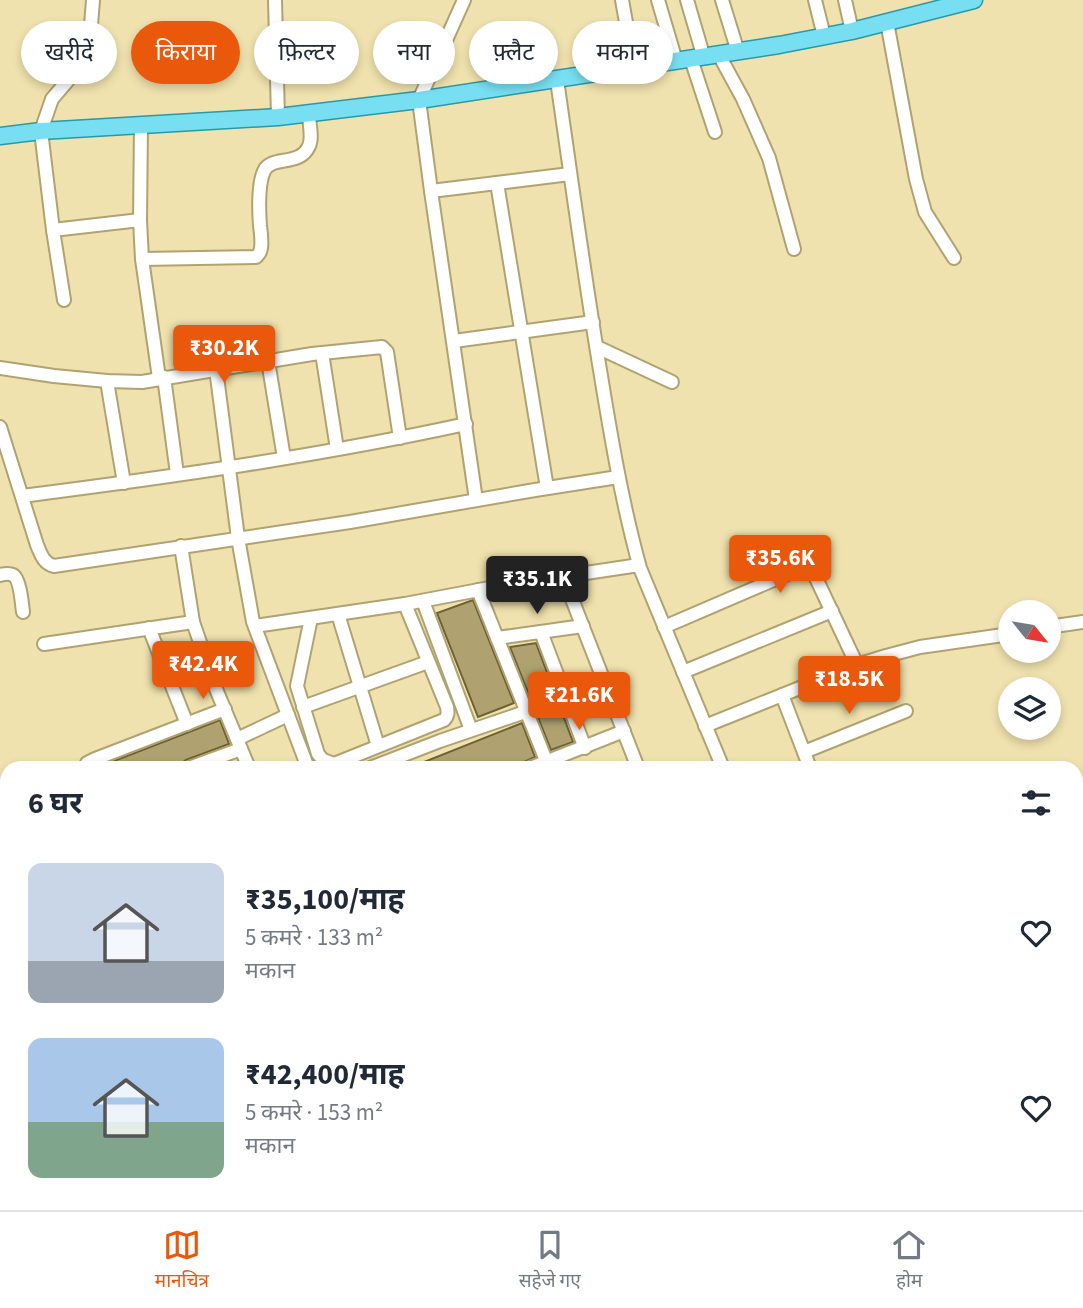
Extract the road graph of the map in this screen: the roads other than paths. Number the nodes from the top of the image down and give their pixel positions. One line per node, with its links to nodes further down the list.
1 (93, 0): 24 (street)
2 (275, 0): 22 (street)
3 (464, 0): 20 (street)
4 (622, 0): 11 (street)
5 (658, 0): 16 (street)
6 (687, 0): 16 (street)
7 (722, 0): 15 (street)
8 (815, 0): 14 (street)
9 (845, 0): 13 (street)
10 (974, 0): 12 (main road)
11 (626, 21)
12 (887, 22): 13 (main road); 33 (street)
13 (852, 31): 14 (main road)
14 (824, 36): 15 (main road)
15 (738, 52): 16 (main road)
16 (697, 58): 17 (main road); 25 (street); 32 (street)
17 (673, 61)
18 (529, 84): 20 (main road)
19 (558, 84): 27 (street)
20 (419, 100): 21 (main road); 29 (street)
21 (309, 114): 22 (main road); 34 (street)
22 (278, 117): 23 (main road)
23 (141, 125): 24 (main road); 30 (street)
24 (41, 131): 26 (main road); 31 (street)
25 (715, 132)
26 (0, 136)
27 (570, 174): 28 (street); 36 (street)
28 (497, 183): 29 (street); 37 (street)
29 (431, 191): 38 (street)
30 (140, 220): 31 (street); 34 (street)
31 (53, 230): 35 (street)
32 (794, 249)
33 (954, 258)
34 (142, 259): 44 (street)
35 (64, 300)
36 (593, 322): 37 (street); 39 (street)
37 (522, 332): 38 (street); 56 (street)
38 (454, 341): 47 (street)
39 (597, 347): 46 (street); 54 (street)
40 (322, 353): 41 (street); 49 (street); 50 (street)
41 (268, 361): 43 (street); 51 (street)
42 (0, 368): 45 (street)
43 (216, 369): 44 (street); 52 (street)
44 (162, 378): 45 (street); 53 (street)
45 (107, 381): 55 (street)
46 (672, 382)
47 (466, 424): 49 (street); 58 (street)
48 (0, 427): 57 (street)
49 (400, 438): 50 (street)
50 (337, 449): 51 (street)
51 (284, 458): 52 (street)
52 (229, 466): 53 (street); 59 (street)
53 (177, 474): 55 (street)
54 (618, 477): 56 (street); 61 (street)
55 (124, 483): 57 (street)
56 (547, 488): 58 (street)
57 (22, 496): 60 (street)
58 (476, 500): 59 (street)
59 (238, 538): 60 (street); 74 (street)
60 (181, 546): 71 (street)
61 (639, 565): 63 (street); 76 (street)
62 (0, 575): 68 (street)
63 (563, 576): 64 (street); 75 (street)
64 (478, 590): 65 (street); 80 (street)
65 (423, 601): 66 (street); 94 (street)
66 (405, 604): 69 (street); 82 (street)
67 (832, 611): 76 (street); 83 (street); 84 (street)
68 (23, 612)
69 (338, 614): 70 (street); 85 (street)
70 (311, 618): 74 (street); 87 (street)
71 (193, 622): 77 (street); 88 (street)
72 (1083, 622): 73 (street)
73 (1061, 625)
74 (255, 626): 91 (street)
75 (583, 626): 78 (street); 95 (street)
76 (664, 626): 84 (street)
77 (149, 628): 81 (street); 92 (street)
78 (541, 632): 80 (street); 98 (street)
79 (998, 636): 83 (street)
80 (497, 638): 90 (street)
81 (44, 645)
82 (428, 662): 85 (street); 97 (street)
83 (857, 665): 86 (street)
84 (683, 672): 93 (street)
85 (360, 686): 87 (street); 97 (street)
86 (782, 695): 93 (street); 99 (street)
87 (303, 707): 104 (street)
88 (225, 709): 92 (street); 96 (street)
89 (906, 711): 99 (street)
90 (525, 712): 94 (street); 107 (street)
91 (288, 715): 96 (street); 103 (street)
92 (187, 724): 100 (street)
93 (705, 726): 110 (street)
94 (471, 730): 106 (street)
95 (624, 732): 98 (street); 109 (street)
96 (239, 744): 101 (street); 102 (street)
97 (378, 746): 105 (street)
98 (585, 748): 108 (street)
99 (804, 752): 111 (street)
100 (91, 761)
101 (204, 761)
102 (246, 761)
103 (305, 761)
104 (325, 761)
105 (341, 761)
106 (390, 761)
107 (545, 761)
108 (556, 761)
109 (635, 761)
110 (720, 761)
111 (807, 761)

